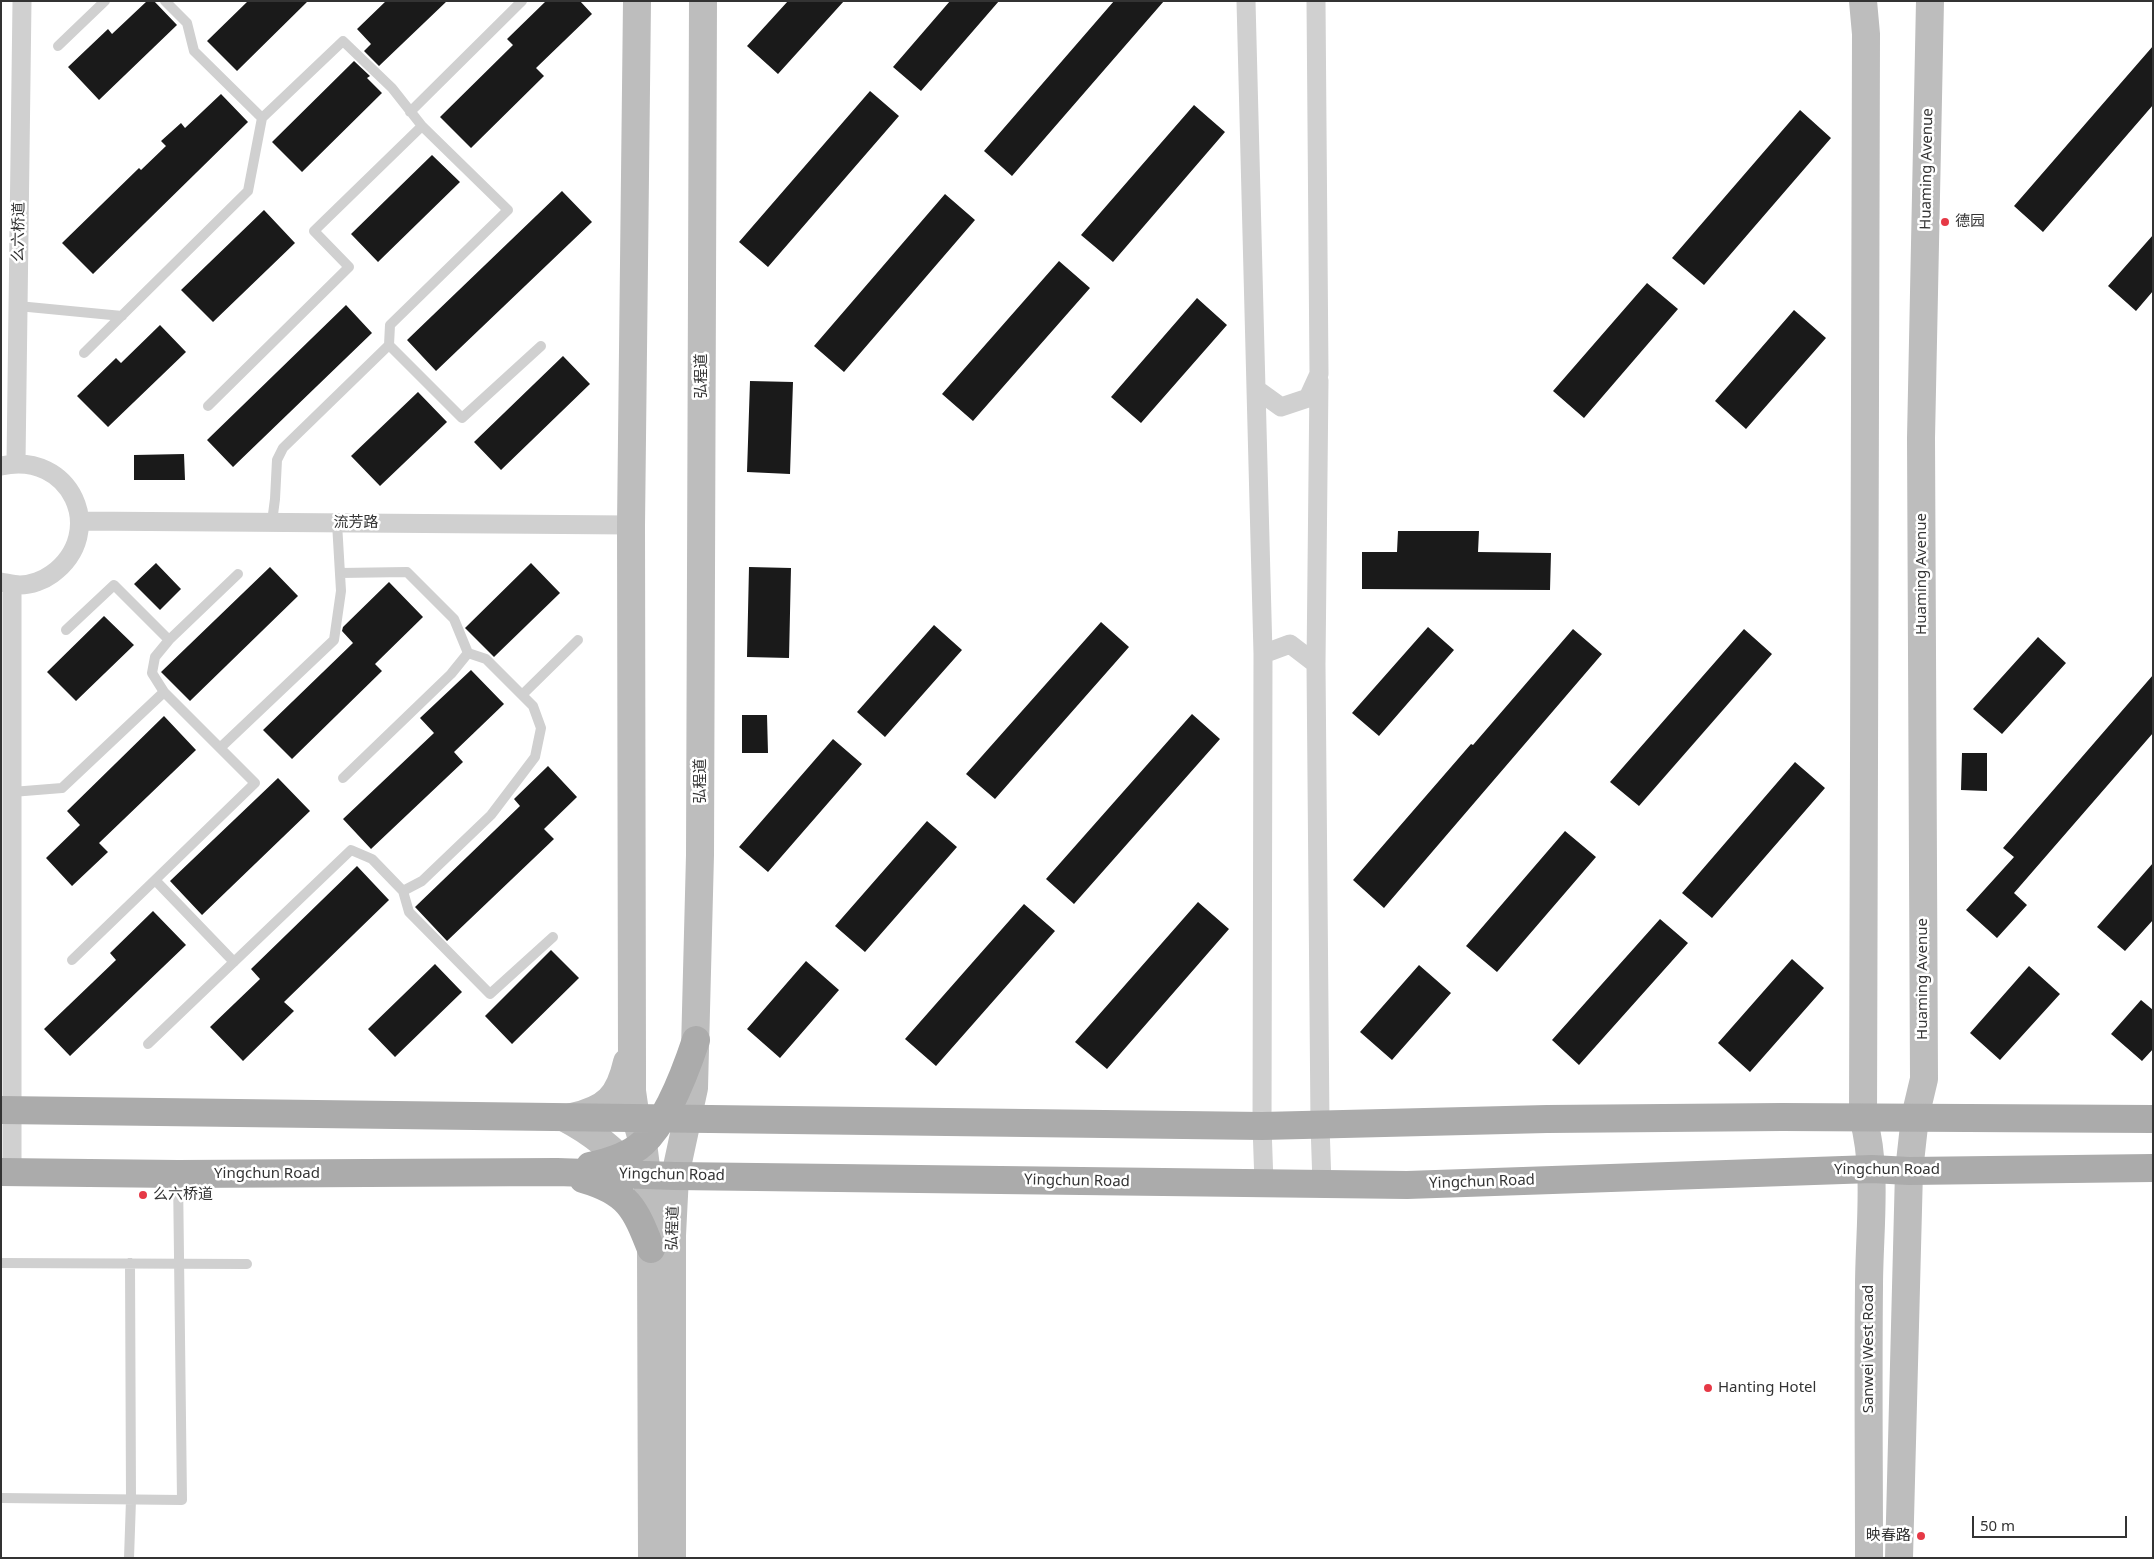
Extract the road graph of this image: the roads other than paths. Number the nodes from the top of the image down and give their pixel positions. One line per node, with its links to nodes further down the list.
1 (22, 1): 15 (street, 么六桥道)
2 (105, 1): 11 (lane)
3 (165, 1): 13 (lane)
4 (522, 1): 12 (lane)
5 (637, 1): 27 (main road, 弘程道)
6 (704, 1): 48 (main road, 弘程道)
7 (1246, 1): 21 (street)
8 (1316, 1): 20 (street)
9 (1863, 1): 59 (main road)
10 (1930, 1): 53 (main road, Huaming Avenue)
11 (58, 46)
12 (410, 112): 13 (lane); 14 (lane)
13 (262, 118): 16 (lane)
14 (422, 126): 17 (lane); 22 (lane)
15 (18, 306): 16 (lane); 23 (street, 么六桥道)
16 (122, 316): 19 (lane)
17 (389, 345): 18 (lane); 25 (lane)
18 (541, 346)
19 (84, 353)
20 (1319, 374): 21 (street); 36 (street)
21 (1256, 389): 35 (street)
22 (208, 406)
23 (9, 464): 24 (street)
24 (80, 521): 25 (street, 流芳路); 30 (street)
25 (272, 522): 26 (street, 流芳路)
26 (337, 523): 27 (street, 流芳路); 28 (lane)
27 (631, 525): 50 (main road, 弘程道)
28 (340, 573): 34 (lane); 39 (lane)
29 (238, 574): 32 (lane)
30 (6, 583): 41 (street)
31 (66, 630): 32 (lane)
32 (169, 640): 37 (lane)
33 (578, 640): 38 (lane)
34 (468, 653): 38 (lane); 40 (lane)
35 (1263, 654): 36 (street); 57 (street)
36 (1316, 664): 56 (street)
37 (164, 692): 39 (lane); 41 (lane)
38 (522, 695): 44 (lane)
39 (220, 748): 42 (lane)
40 (343, 778)
41 (12, 792): 43 (street)
42 (155, 880): 46 (lane); 47 (lane)
43 (7, 884): 51 (street)
44 (402, 890): 45 (lane); 47 (lane)
45 (553, 937)
46 (72, 960)
47 (234, 962): 49 (lane)
48 (696, 1040): 55 (main road, 弘程道); 58 (main road)
49 (148, 1044)
50 (632, 1044): 52 (main road); 58 (main road, 弘程道)
51 (7, 1110): 52 (main road); 63 (street)
52 (565, 1118): 58 (main road); 66 (main road)
53 (1916, 1118): 54 (main road); 59 (main road); 60 (main road, Huaming Avenue)
54 (2153, 1118)
55 (688, 1120): 57 (main road); 58 (main road); 67 (main road, 弘程道)
56 (1320, 1125): 57 (main road); 59 (main road); 69 (street)
57 (1262, 1126): 68 (street)
58 (646, 1127): 66 (main road, 弘程道)
59 (1866, 1128): 62 (main road, Sanwei West Road)
60 (1910, 1158): 61 (main road, Yingchun Road); 62 (main road, Yingchun Road); 81 (main road)
61 (2153, 1168)
62 (1872, 1169): 69 (main road, Yingchun Road); 80 (main road, Sanwei West Road)
63 (7, 1172): 65 (main road, Yingchun Road)
64 (557, 1172): 65 (main road, Yingchun Road); 66 (main road, Yingchun Road); 70 (main road)
65 (178, 1174): 73 (lane)
66 (638, 1174): 67 (main road, Yingchun Road); 70 (main road, 弘程道)
67 (676, 1176): 68 (main road, Yingchun Road); 70 (main road, 弘程道)
68 (1264, 1184): 69 (main road, Yingchun Road)
69 (1322, 1184)
70 (661, 1248): 78 (main road, 弘程道); 79 (main road, 弘程道)
71 (1, 1263): 72 (lane)
72 (130, 1263): 73 (lane); 76 (lane)
73 (178, 1264): 74 (lane); 76 (lane)
74 (247, 1264)
75 (1, 1498): 76 (lane)
76 (131, 1500): 77 (lane)
77 (130, 1558)
78 (652, 1558)
79 (672, 1558)
80 (1869, 1558)
81 (1899, 1558)

